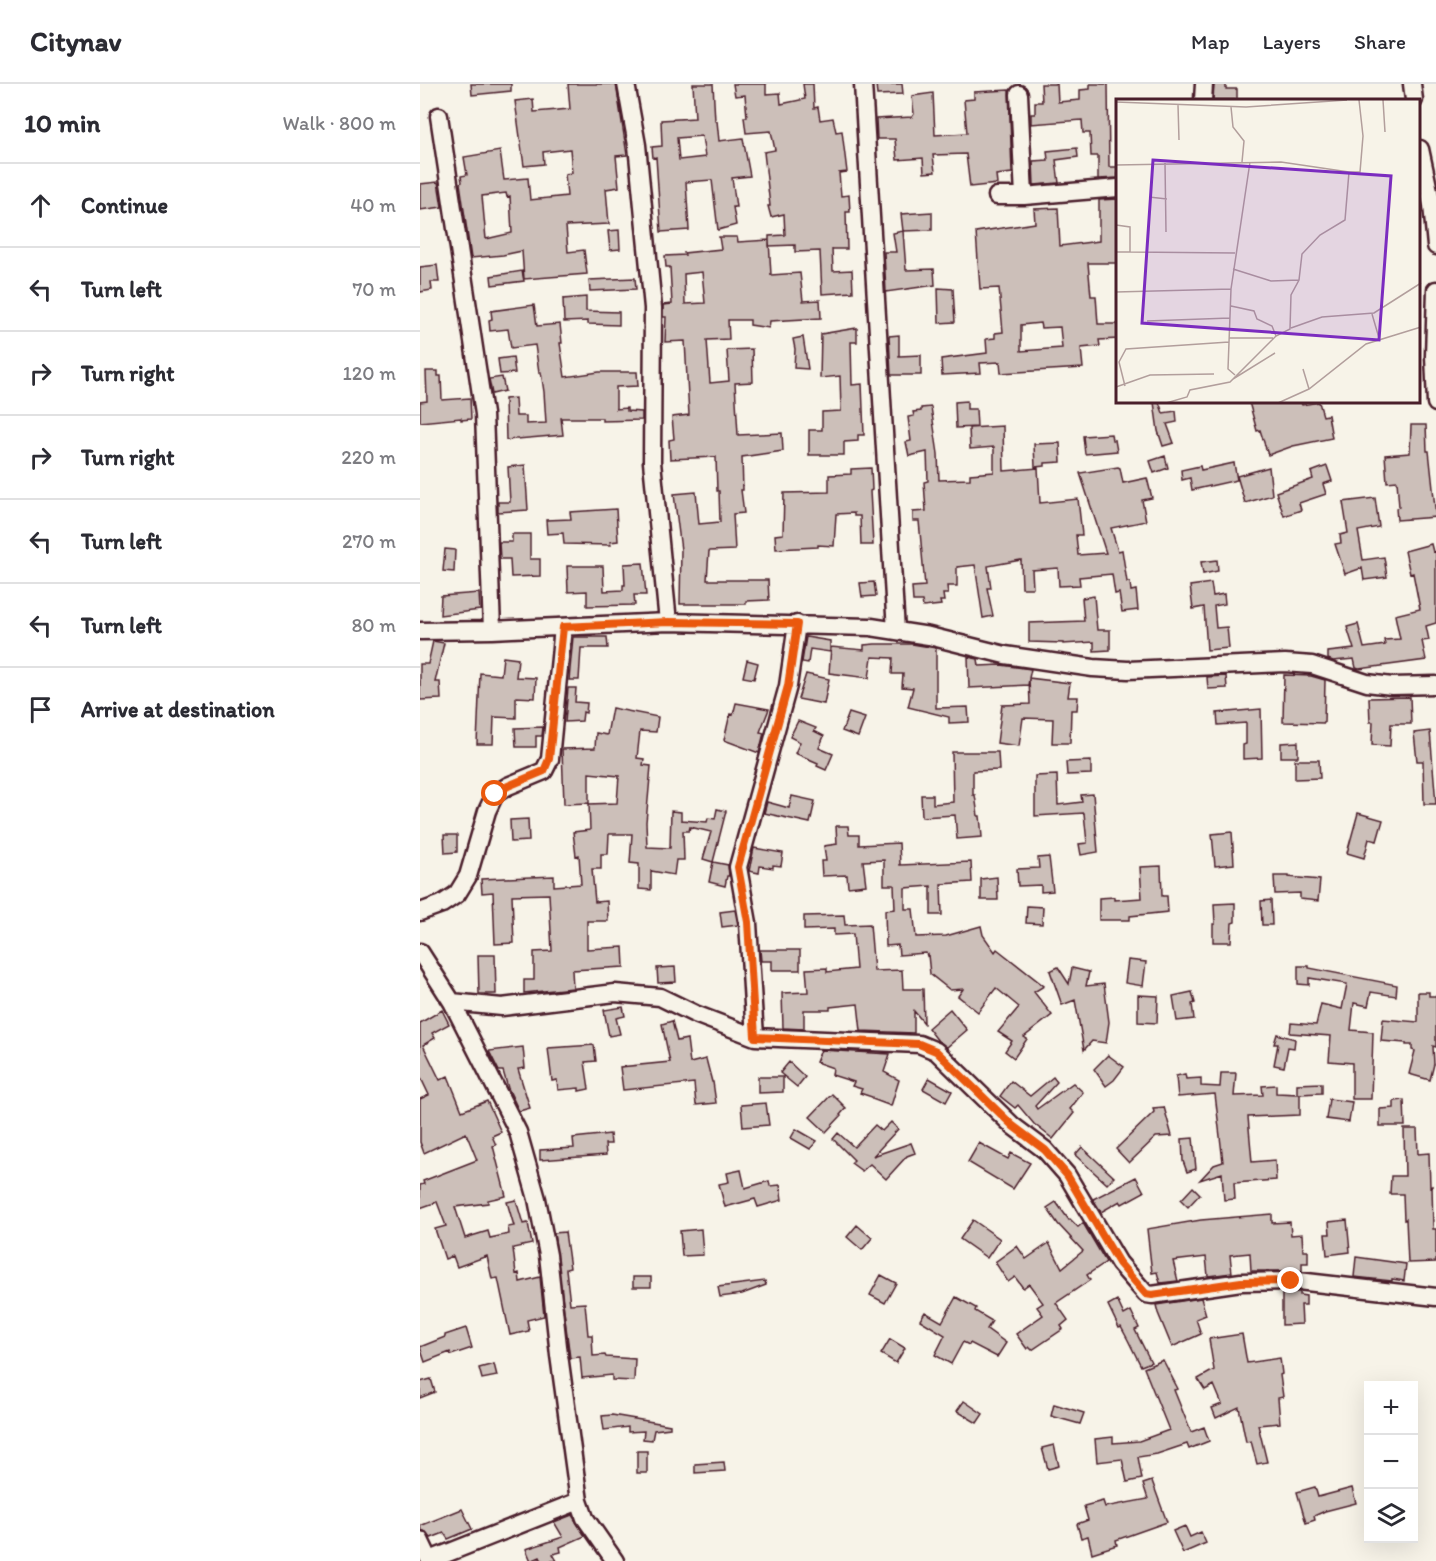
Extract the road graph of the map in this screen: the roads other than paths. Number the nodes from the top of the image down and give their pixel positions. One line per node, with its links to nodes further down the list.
1 (626, 84): 16 (street)
2 (863, 84): 21 (street)
3 (1204, 84): 6 (street)
4 (1412, 84): 7 (street)
5 (1019, 94): 12 (street)
6 (1203, 99)
7 (1414, 99)
8 (439, 116): 19 (street)
9 (1421, 161): 13 (street)
10 (1116, 188): 12 (street)
11 (997, 196): 12 (street)
12 (1024, 196)
13 (1436, 246)
14 (1436, 290): 15 (street)
15 (1436, 403)
16 (668, 622): 17 (street); 18 (street)
17 (797, 624): 21 (street); 26 (street)
18 (563, 627): 19 (street); 23 (street)
19 (492, 630): 20 (street)
20 (420, 631)
21 (896, 631): 22 (street)
22 (1436, 685)
23 (420, 912)
24 (420, 952): 25 (street)
25 (452, 1002): 26 (street); 28 (street)
26 (755, 1037): 27 (street)
27 (1436, 1297)
28 (579, 1501): 30 (street); 31 (street)
29 (420, 1540): 30 (street)
30 (430, 1561)
31 (615, 1561)

